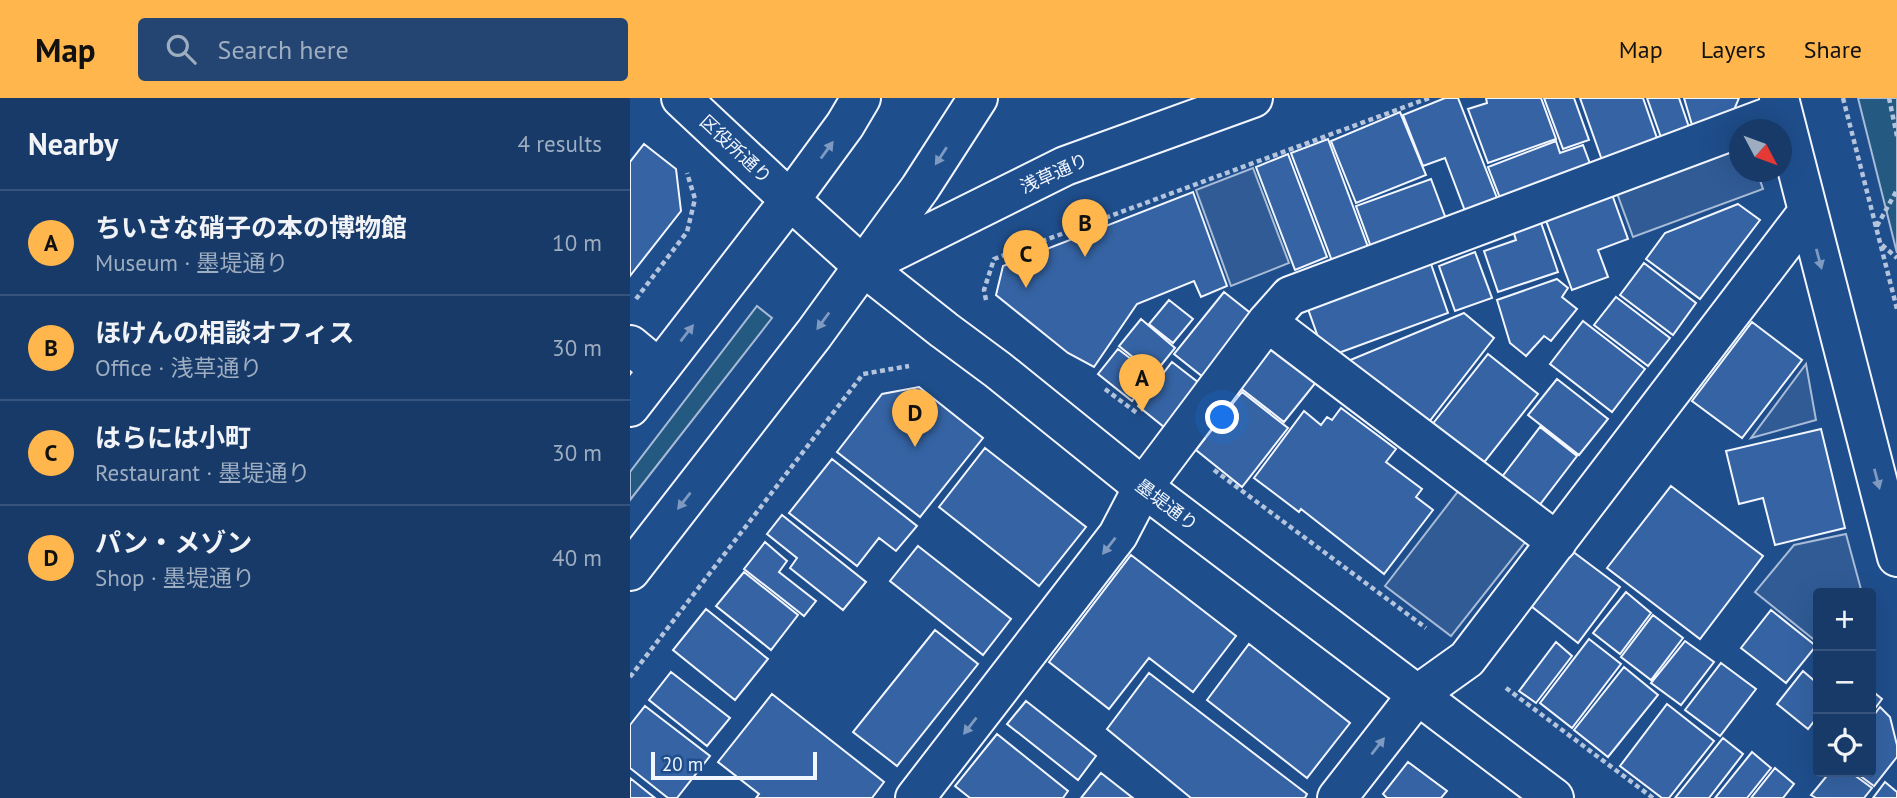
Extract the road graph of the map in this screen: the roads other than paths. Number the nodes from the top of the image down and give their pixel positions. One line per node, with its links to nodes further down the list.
1 (681, 98): 6 (street, 区役所通り)
2 (861, 98): 6 (street, one-way to 2)
3 (978, 98): 8 (street, 浅草通り, one-way to 8)
4 (1253, 98): 8 (street, 浅草通り)
5 (1781, 105): 7 (street); 9 (street)
6 (790, 200): 8 (street, 墨堤通り); 11 (street, one-way to 6)
7 (1807, 213): 14 (street); 15 (street, one-way to 15)
8 (863, 266): 13 (street, 墨堤通り); 16 (street, 浅草通り, one-way to 16)
9 (1267, 322): 13 (street); 14 (street)
10 (630, 345): 11 (street)
11 (659, 369): 12 (street)
12 (630, 407)
13 (1143, 487): 17 (street, 墨堤通り); 18 (street, one-way to 18)
14 (1557, 542): 17 (street)
15 (1897, 557)
16 (630, 571)
17 (1418, 694): 19 (street, one-way to 17); 20 (street, 墨堤通り)
18 (915, 798)
19 (1337, 798)
20 (1554, 798)

